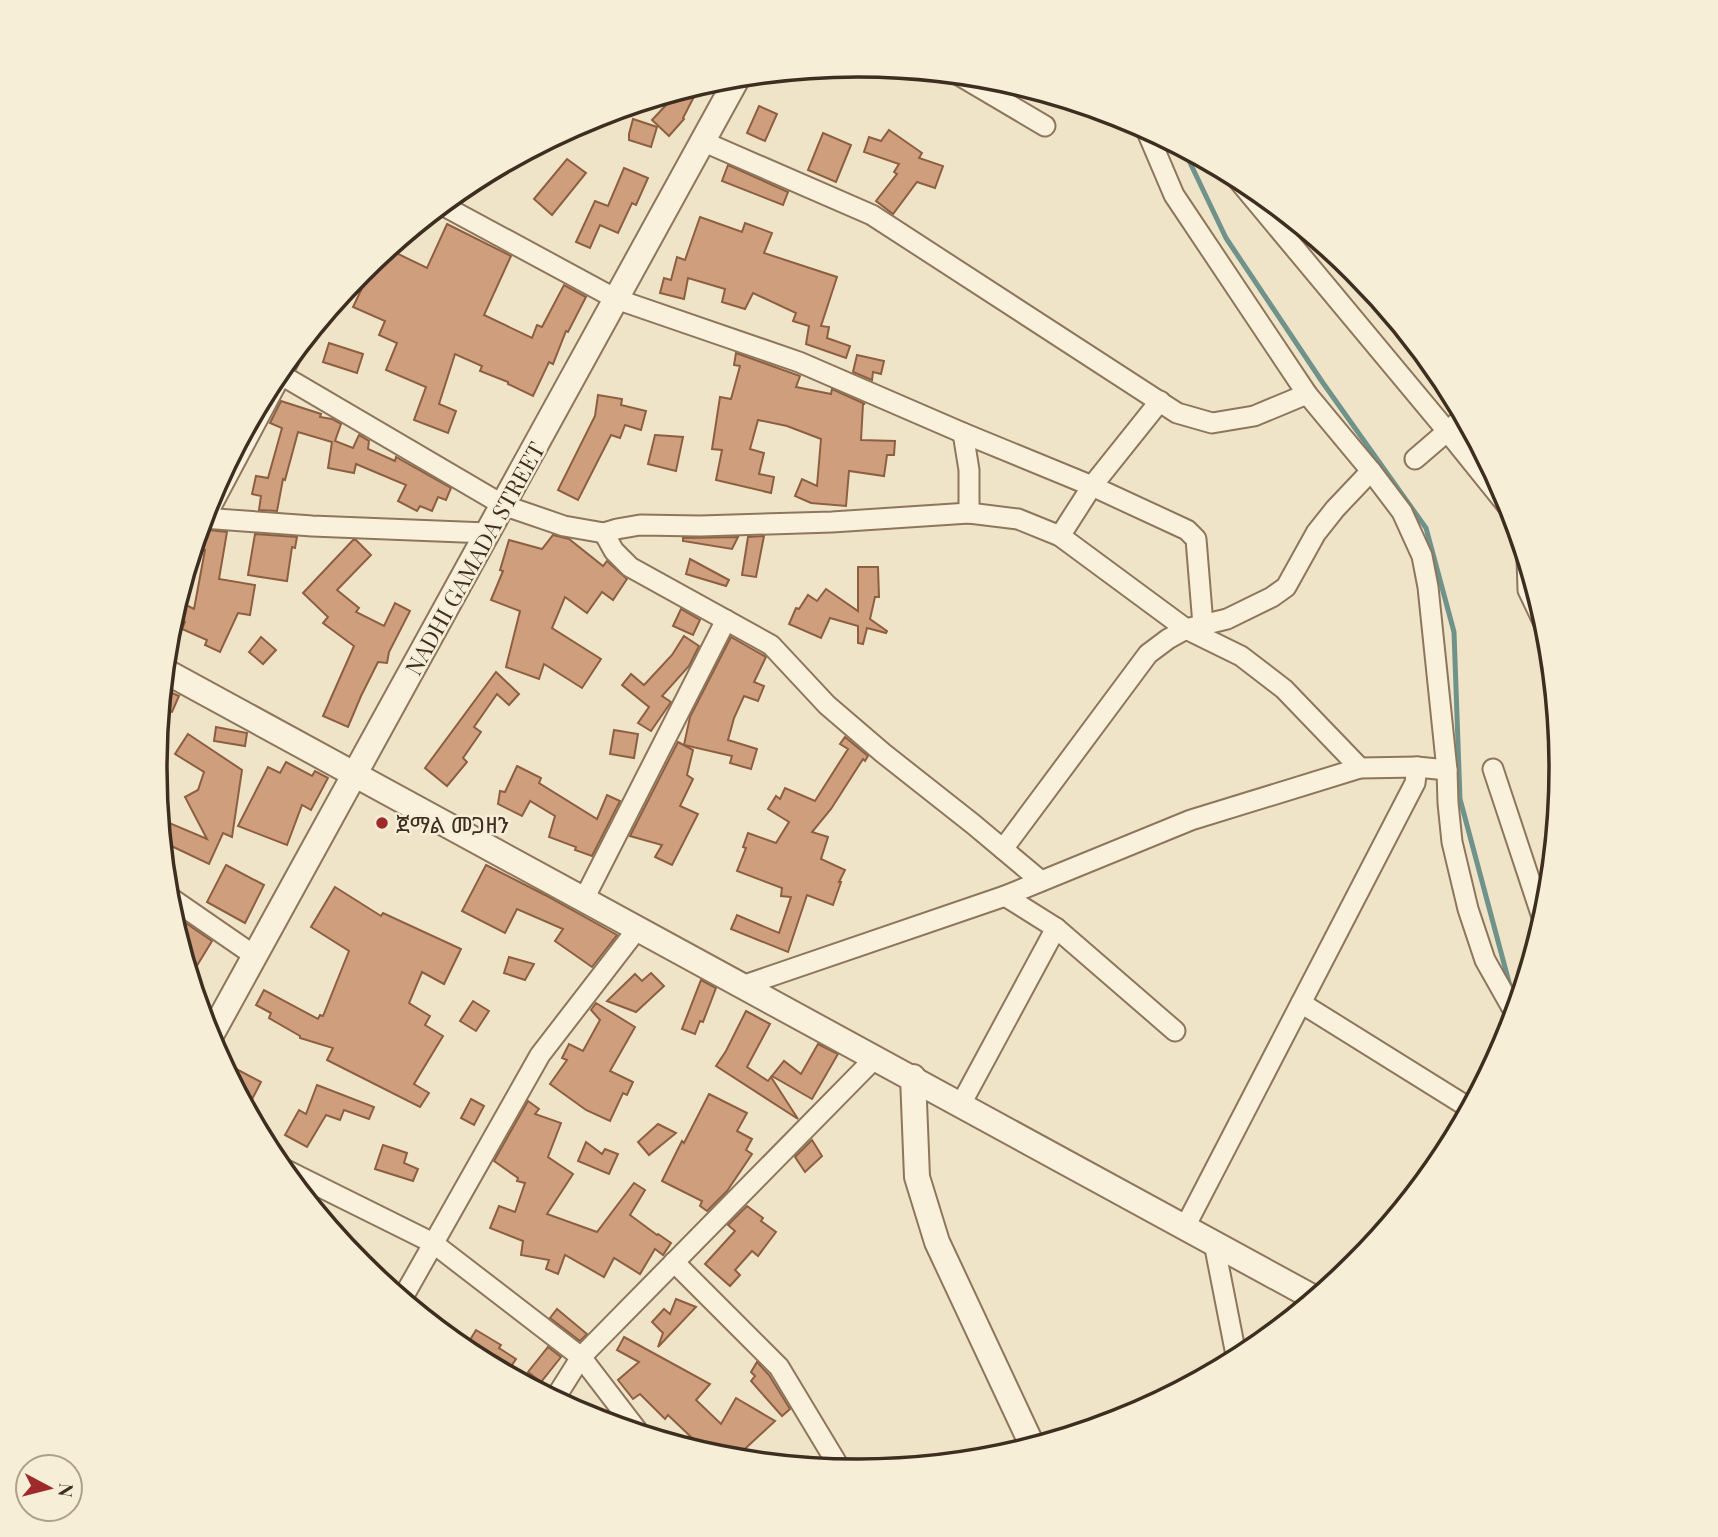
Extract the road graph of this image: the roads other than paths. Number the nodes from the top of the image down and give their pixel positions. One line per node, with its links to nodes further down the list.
1 (981, 88): 3 (street)
2 (731, 89): 4 (street, NADHI GAMADA STREET)
3 (1045, 126)
4 (702, 141): 8 (street, NADHI GAMADA STREET); 11 (street)
5 (1151, 142): 10 (street)
6 (1260, 206): 13 (street)
7 (452, 210): 8 (street)
8 (616, 299): 14 (street); 19 (street, NADHI GAMADA STREET)
9 (291, 374): 19 (street)
10 (1307, 394): 11 (street); 16 (street)
11 (1160, 401): 18 (street)
12 (1458, 422): 13 (street)
13 (1447, 431): 15 (street); 17 (street)
14 (963, 433): 18 (street); 20 (street)
15 (1415, 459)
16 (1371, 471): 26 (street); 31 (street)
17 (1487, 481)
18 (1092, 486): 24 (street); 26 (street)
19 (503, 505): 22 (street, NADHI GAMADA STREET); 23 (street)
20 (969, 513): 23 (street); 24 (street)
21 (214, 519): 22 (street)
22 (487, 533): 32 (street, NADHI GAMADA STREET)
23 (604, 533): 25 (street)
24 (1060, 536): 26 (street)
25 (726, 620): 33 (street); 36 (street)
26 (1194, 627): 29 (street); 33 (street)
27 (173, 676): 32 (street)
28 (1417, 767): 29 (street); 31 (street); 43 (street)
29 (1360, 768): 34 (street)
30 (1493, 769): 37 (street)
31 (1447, 770): 44 (street)
32 (354, 775): 36 (street); 41 (street, NADHI GAMADA STREET)
33 (1003, 849): 34 (street)
34 (1041, 881): 35 (street)
35 (1005, 896): 40 (street); 42 (street)
36 (584, 899): 39 (street)
37 (1537, 902)
38 (182, 905): 41 (street)
39 (638, 928): 42 (street); 53 (street)
40 (1056, 928): 46 (street); 49 (street)
41 (255, 956): 45 (street, NADHI GAMADA STREET)
42 (742, 986): 47 (street)
43 (1301, 1003): 50 (street); 52 (street)
44 (1509, 1003)
45 (217, 1025)
46 (1175, 1031)
47 (876, 1057): 48 (street); 55 (street)
48 (913, 1077): 49 (street); 62 (street)
49 (961, 1104): 52 (street)
50 (1463, 1104)
51 (302, 1178): 53 (street)
52 (1185, 1227): 54 (street)
53 (433, 1243): 56 (street); 59 (street)
54 (1214, 1243): 57 (street); 58 (street)
55 (674, 1262): 59 (street); 63 (street)
56 (406, 1291)
57 (1307, 1294)
58 (1235, 1348)
59 (580, 1357): 60 (street); 61 (street)
60 (559, 1392)
61 (629, 1420)
62 (1029, 1438)
63 (834, 1459)

